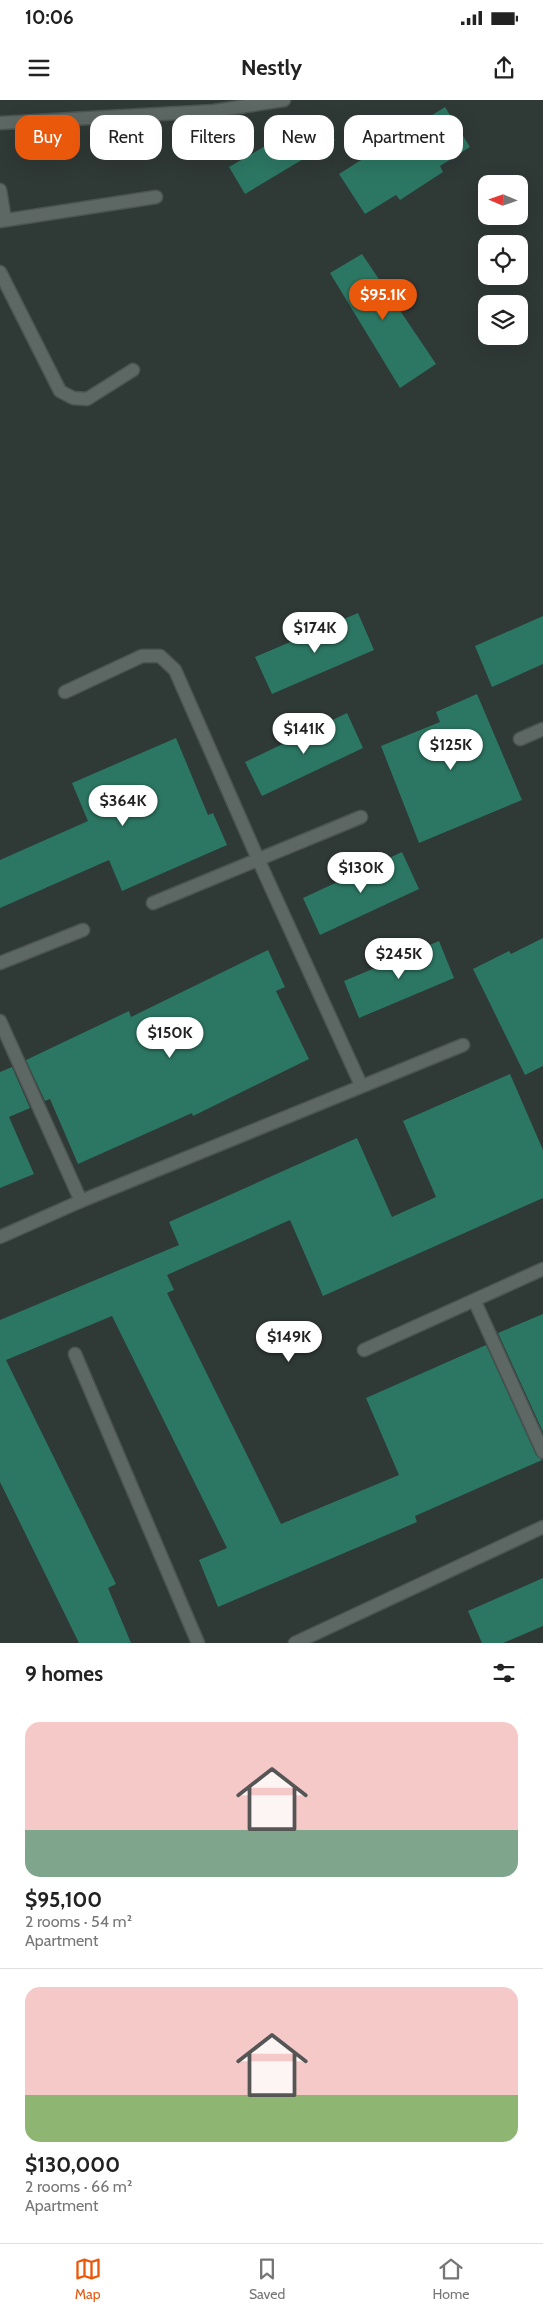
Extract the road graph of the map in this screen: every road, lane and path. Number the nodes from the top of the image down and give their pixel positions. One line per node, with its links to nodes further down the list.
1 (284, 100): 2 (street)
2 (0, 123)
3 (0, 190): 5 (street)
4 (156, 197): 5 (street)
5 (2, 220)
6 (0, 272): 7 (street)
7 (133, 370)
8 (65, 692): 12 (street)
9 (543, 729): 10 (street)
10 (520, 739)
11 (361, 817): 12 (street)
12 (258, 859): 13 (street); 18 (street)
13 (153, 903)
14 (83, 930): 15 (street)
15 (0, 963)
16 (0, 1021): 19 (street)
17 (463, 1045): 18 (street)
18 (361, 1085): 19 (street)
19 (81, 1201): 20 (street)
20 (0, 1237)
21 (543, 1269): 22 (street)
22 (475, 1302): 23 (street); 25 (street)
23 (364, 1350)
24 (75, 1354): 28 (street)
25 (543, 1452)
26 (543, 1527): 27 (street)
27 (302, 1642)
28 (198, 1643)

